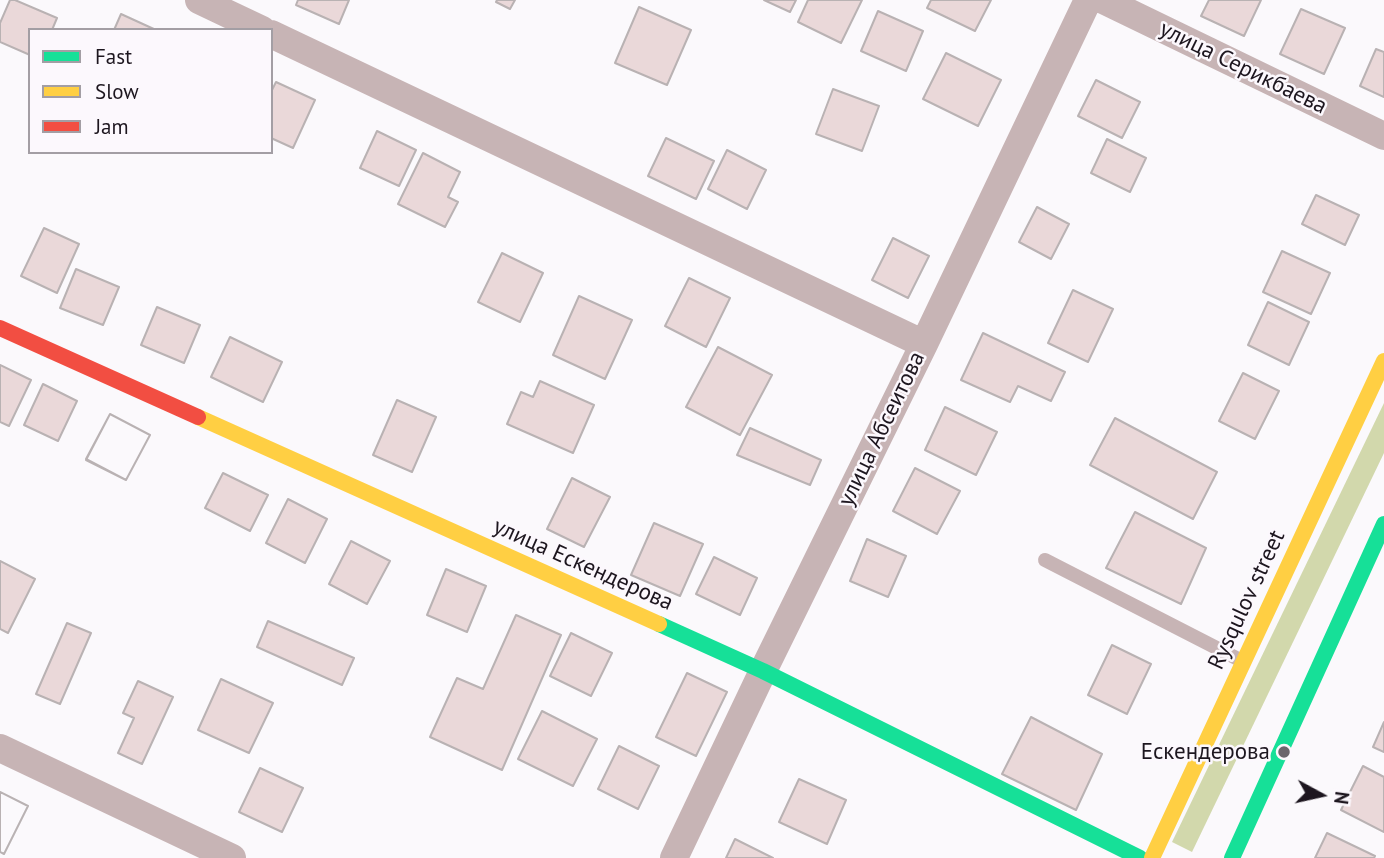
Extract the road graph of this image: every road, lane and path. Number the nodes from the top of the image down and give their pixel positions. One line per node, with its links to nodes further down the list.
1 (199, 0): 4 (street)
2 (1088, 0): 8 (street, улица Абсеитова)
3 (1102, 0): 6 (street, улица Серикбаева)
4 (258, 28)
5 (273, 35): 8 (street)
6 (1384, 136)
7 (0, 328): 13 (street, улица Ескендерова)
8 (924, 344): 13 (street, улица Абсеитова)
9 (1384, 361): 12 (street, Rysqulov street)
10 (1384, 524): 19 (street)
11 (1045, 560): 12 (lane)
12 (1244, 661): 18 (street, Rysqulov street)
13 (763, 670): 16 (street, улица Абсеитова); 17 (street, улица Ескендерова)
14 (0, 748): 15 (street)
15 (232, 858)
16 (674, 858)
17 (1140, 858)
18 (1152, 858)
19 (1232, 858)

